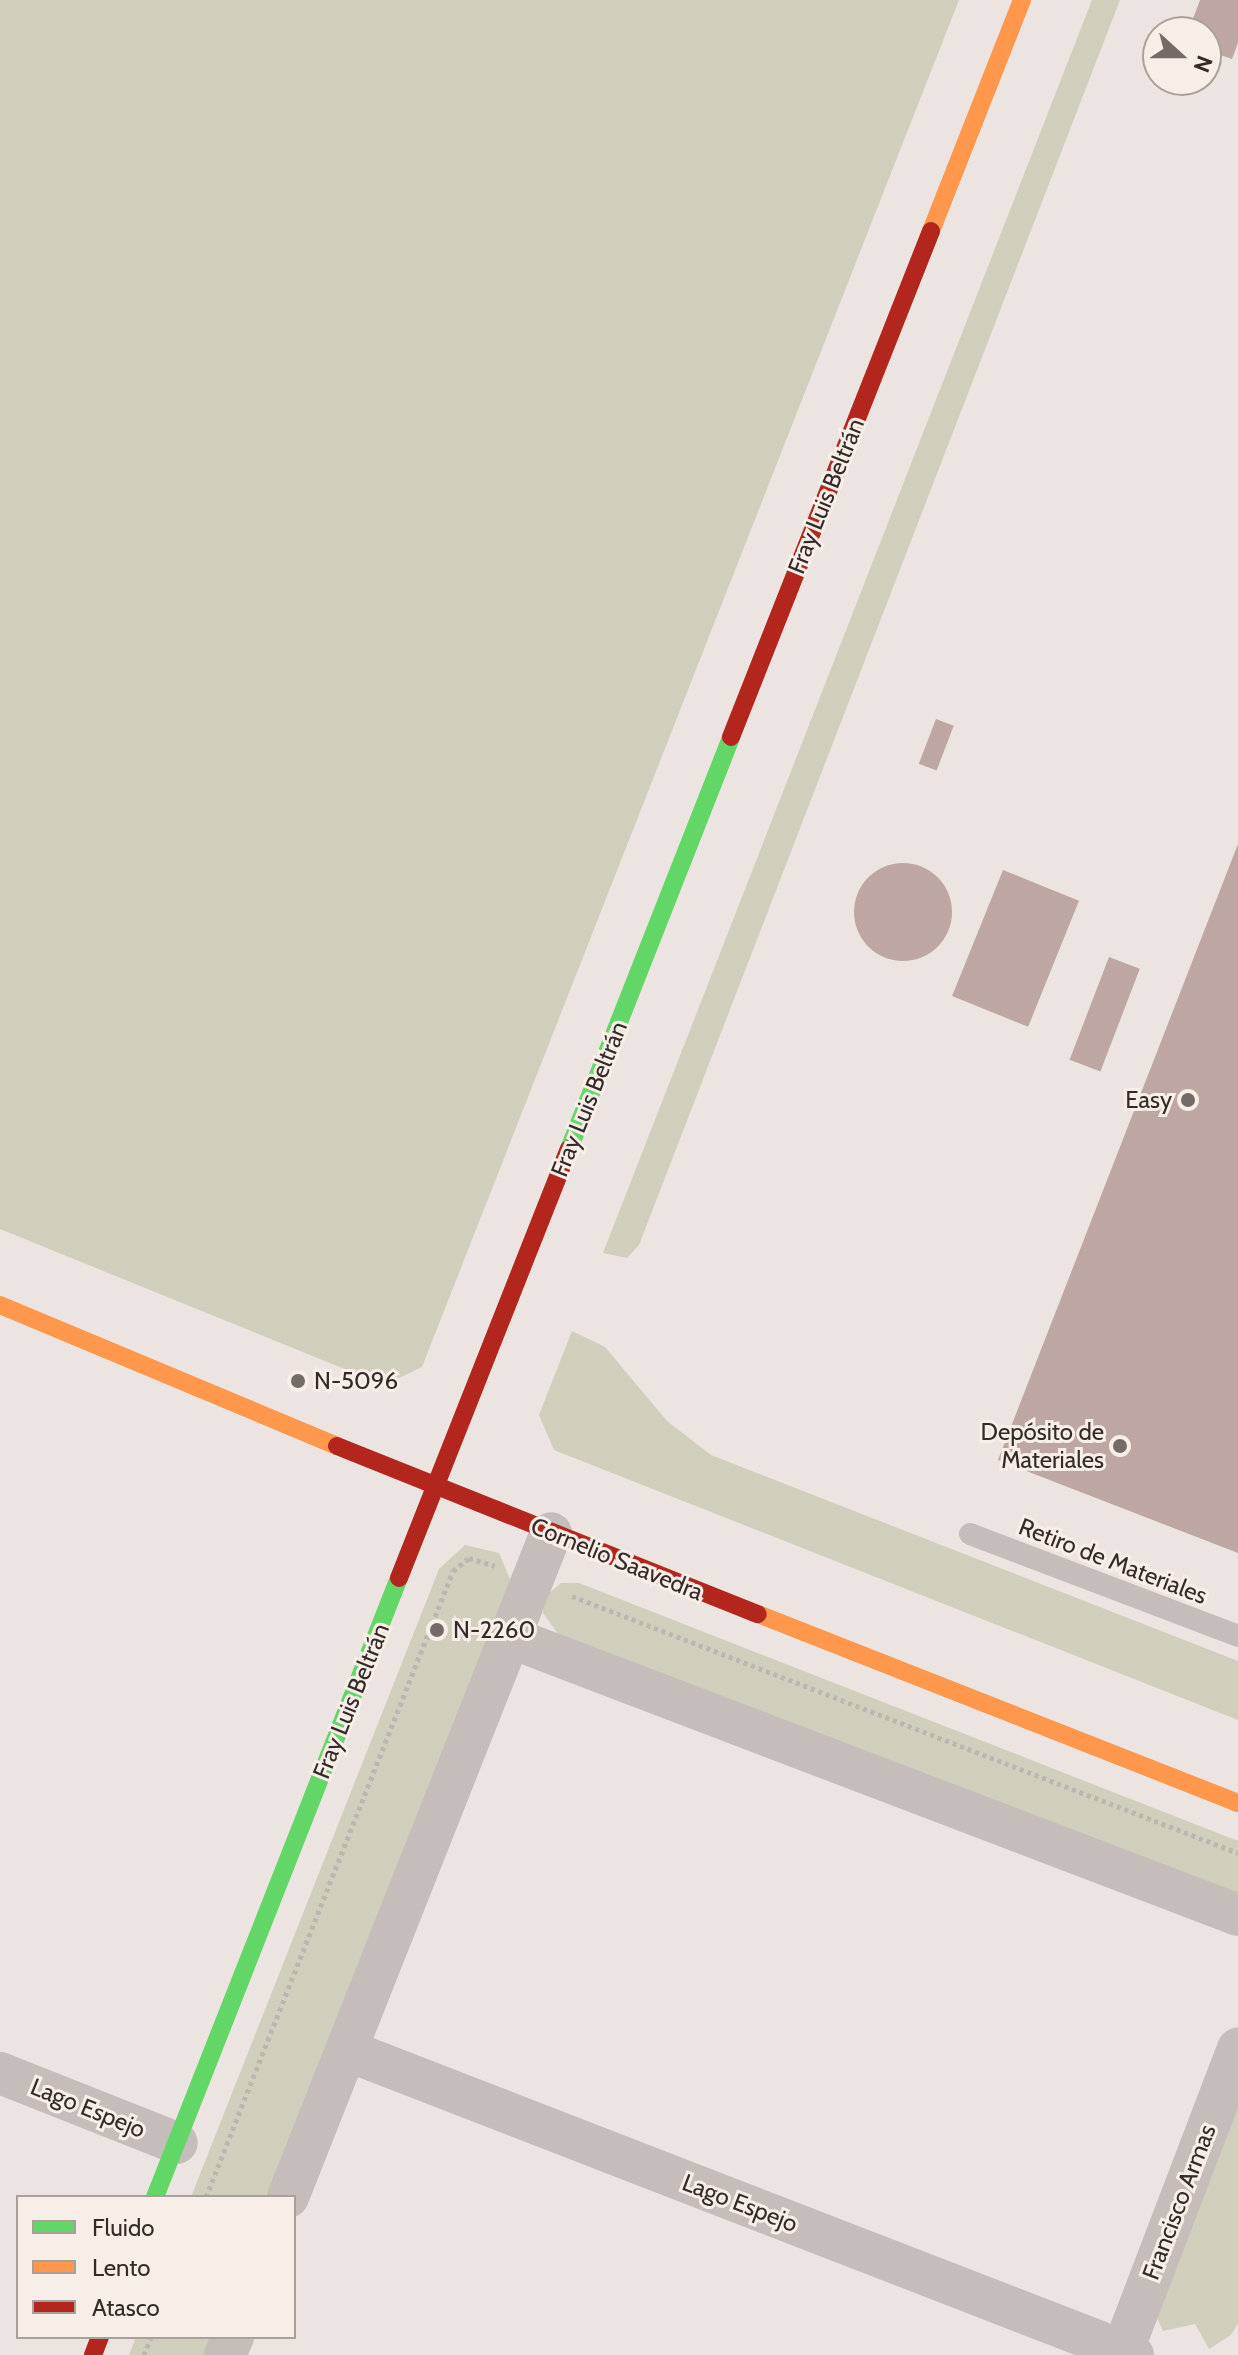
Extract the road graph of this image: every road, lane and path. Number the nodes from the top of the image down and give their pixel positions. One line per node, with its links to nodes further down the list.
1 (1022, 0): 3 (main road, Fray Luis Beltrán)
2 (0, 1305): 3 (main road, Cornelio Saavedra)
3 (436, 1487): 4 (main road, Cornelio Saavedra); 16 (main road, Fray Luis Beltrán)
4 (551, 1533): 9 (street); 10 (main road, Cornelio Saavedra)
5 (970, 1534): 8 (lane, Retiro de Materiales)
6 (511, 1572): 18 (path)
7 (567, 1594): 11 (path)
8 (1238, 1636)
9 (509, 1637): 12 (street); 14 (street)
10 (1238, 1803)
11 (1238, 1853)
12 (1238, 1915)
13 (1238, 2049): 20 (street, Francisco Armas)
14 (346, 2050): 19 (street); 20 (street, Lago Espejo)
15 (0, 2073): 16 (street, Lago Espejo)
16 (177, 2143): 17 (main road, Fray Luis Beltrán)
17 (156, 2195)
18 (207, 2195)
19 (289, 2195)
20 (1126, 2354)

